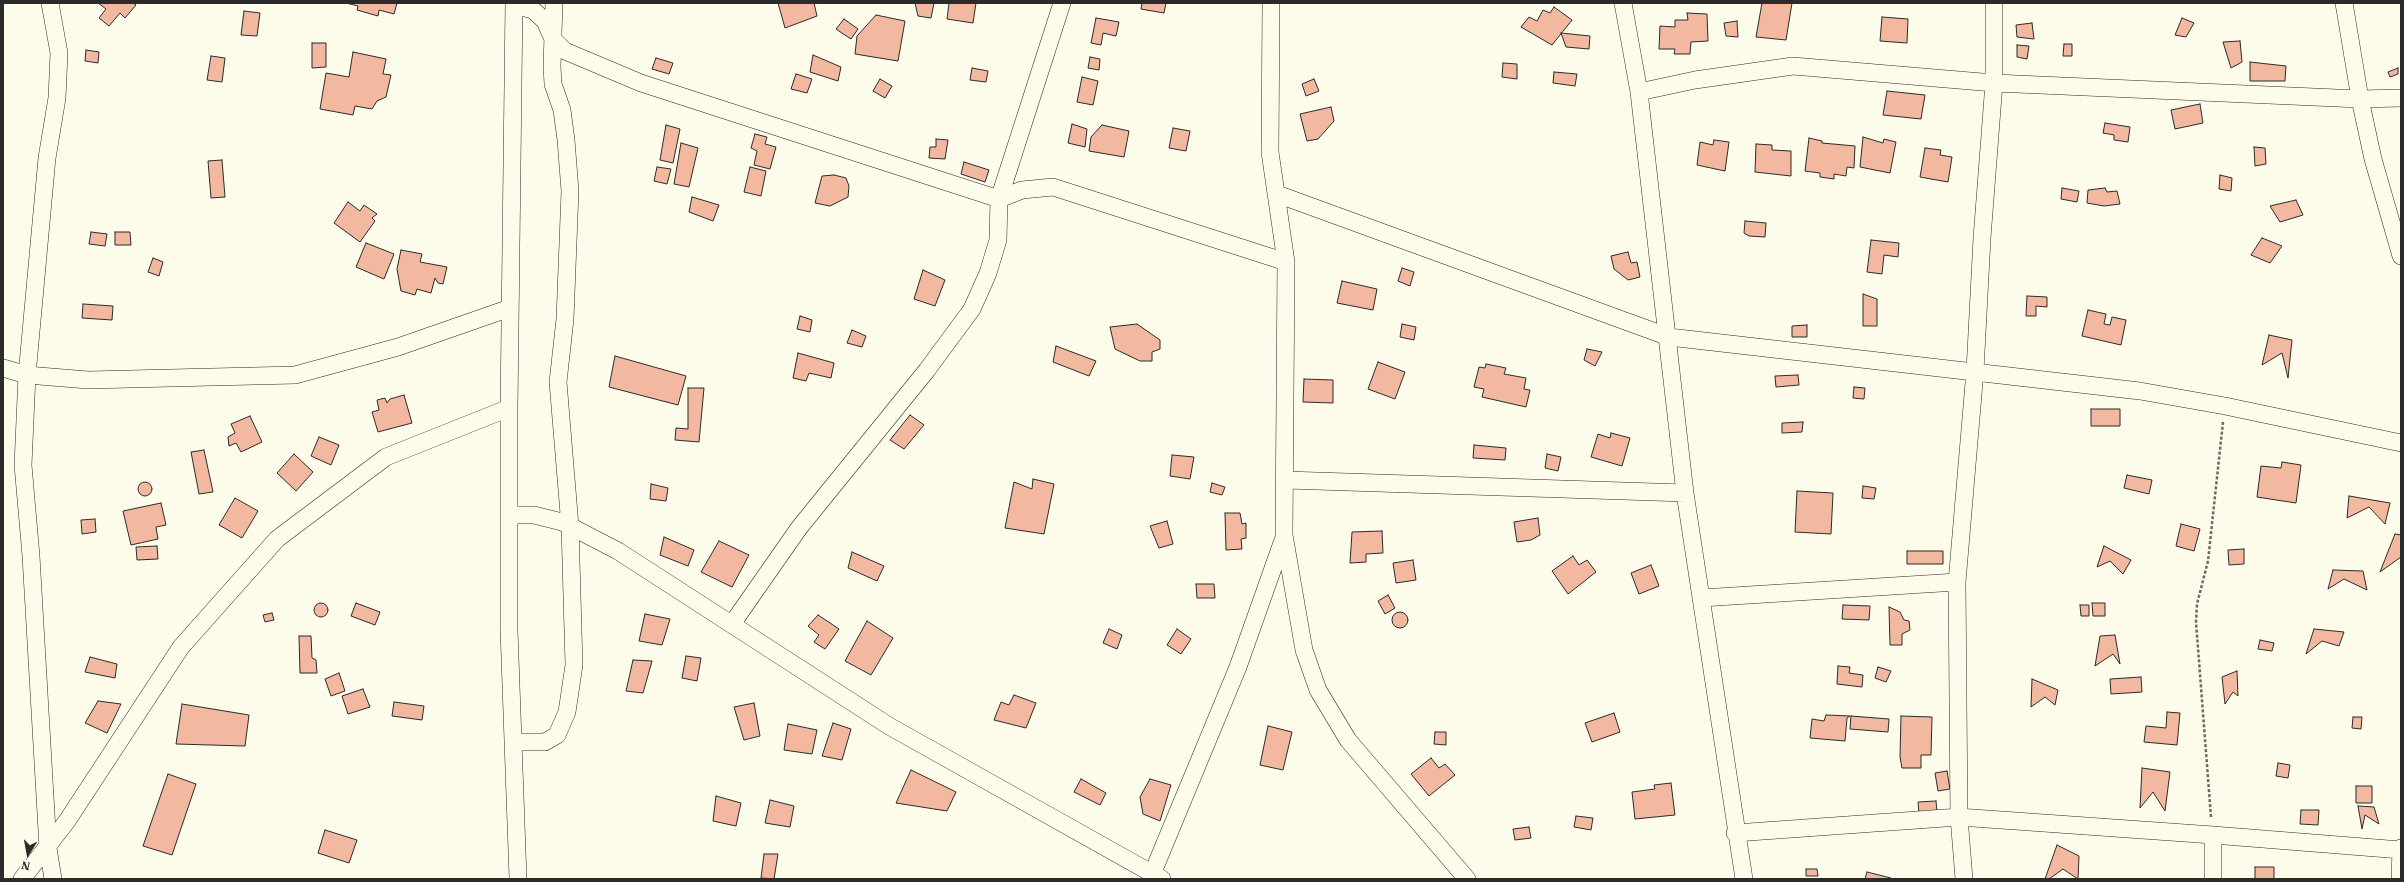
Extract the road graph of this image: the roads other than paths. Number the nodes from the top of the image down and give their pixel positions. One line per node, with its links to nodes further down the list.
1 (50, 3): 22 (street)
2 (554, 3): 9 (street)
3 (1062, 3): 15 (street)
4 (1271, 3): 14 (street)
5 (1624, 3): 11 (street)
6 (1994, 3): 10 (street)
7 (2344, 3): 13 (street)
8 (514, 4): 9 (street); 18 (street)
9 (554, 39): 15 (street); 28 (street)
10 (1994, 83): 11 (street); 13 (street); 21 (street)
11 (1639, 92): 19 (street)
12 (2401, 98): 13 (street)
13 (2360, 100): 16 (street)
14 (1277, 194): 17 (street); 19 (street)
15 (999, 199): 17 (street); 32 (street)
16 (2401, 256)
17 (1286, 262): 25 (street)
18 (510, 308): 22 (street); 23 (street)
19 (1669, 337): 21 (street); 26 (street)
20 (3, 368): 22 (street)
21 (1975, 371): 24 (street); 30 (street)
22 (27, 375): 37 (street)
23 (509, 408): 27 (street); 37 (street)
24 (2401, 443)
25 (1286, 480): 26 (street); 29 (street)
26 (1685, 493): 31 (street)
27 (510, 515): 28 (street); 33 (street)
28 (570, 526): 32 (street); 33 (street)
29 (1284, 535): 39 (street); 43 (street)
30 (1957, 582): 31 (street); 34 (street)
31 (1701, 598): 35 (street)
32 (732, 624): 39 (street)
33 (513, 742): 42 (street)
34 (1959, 818): 35 (street); 36 (street); 45 (street)
35 (1735, 833): 44 (street)
36 (2212, 835): 38 (street); 46 (street)
37 (48, 848): 40 (street); 41 (street)
38 (2401, 850): 47 (street)
39 (1156, 877)
40 (22, 879)
41 (52, 879)
42 (518, 879)
43 (1467, 879)
44 (1744, 879)
45 (1964, 879)
46 (2213, 879)
47 (2400, 879)

